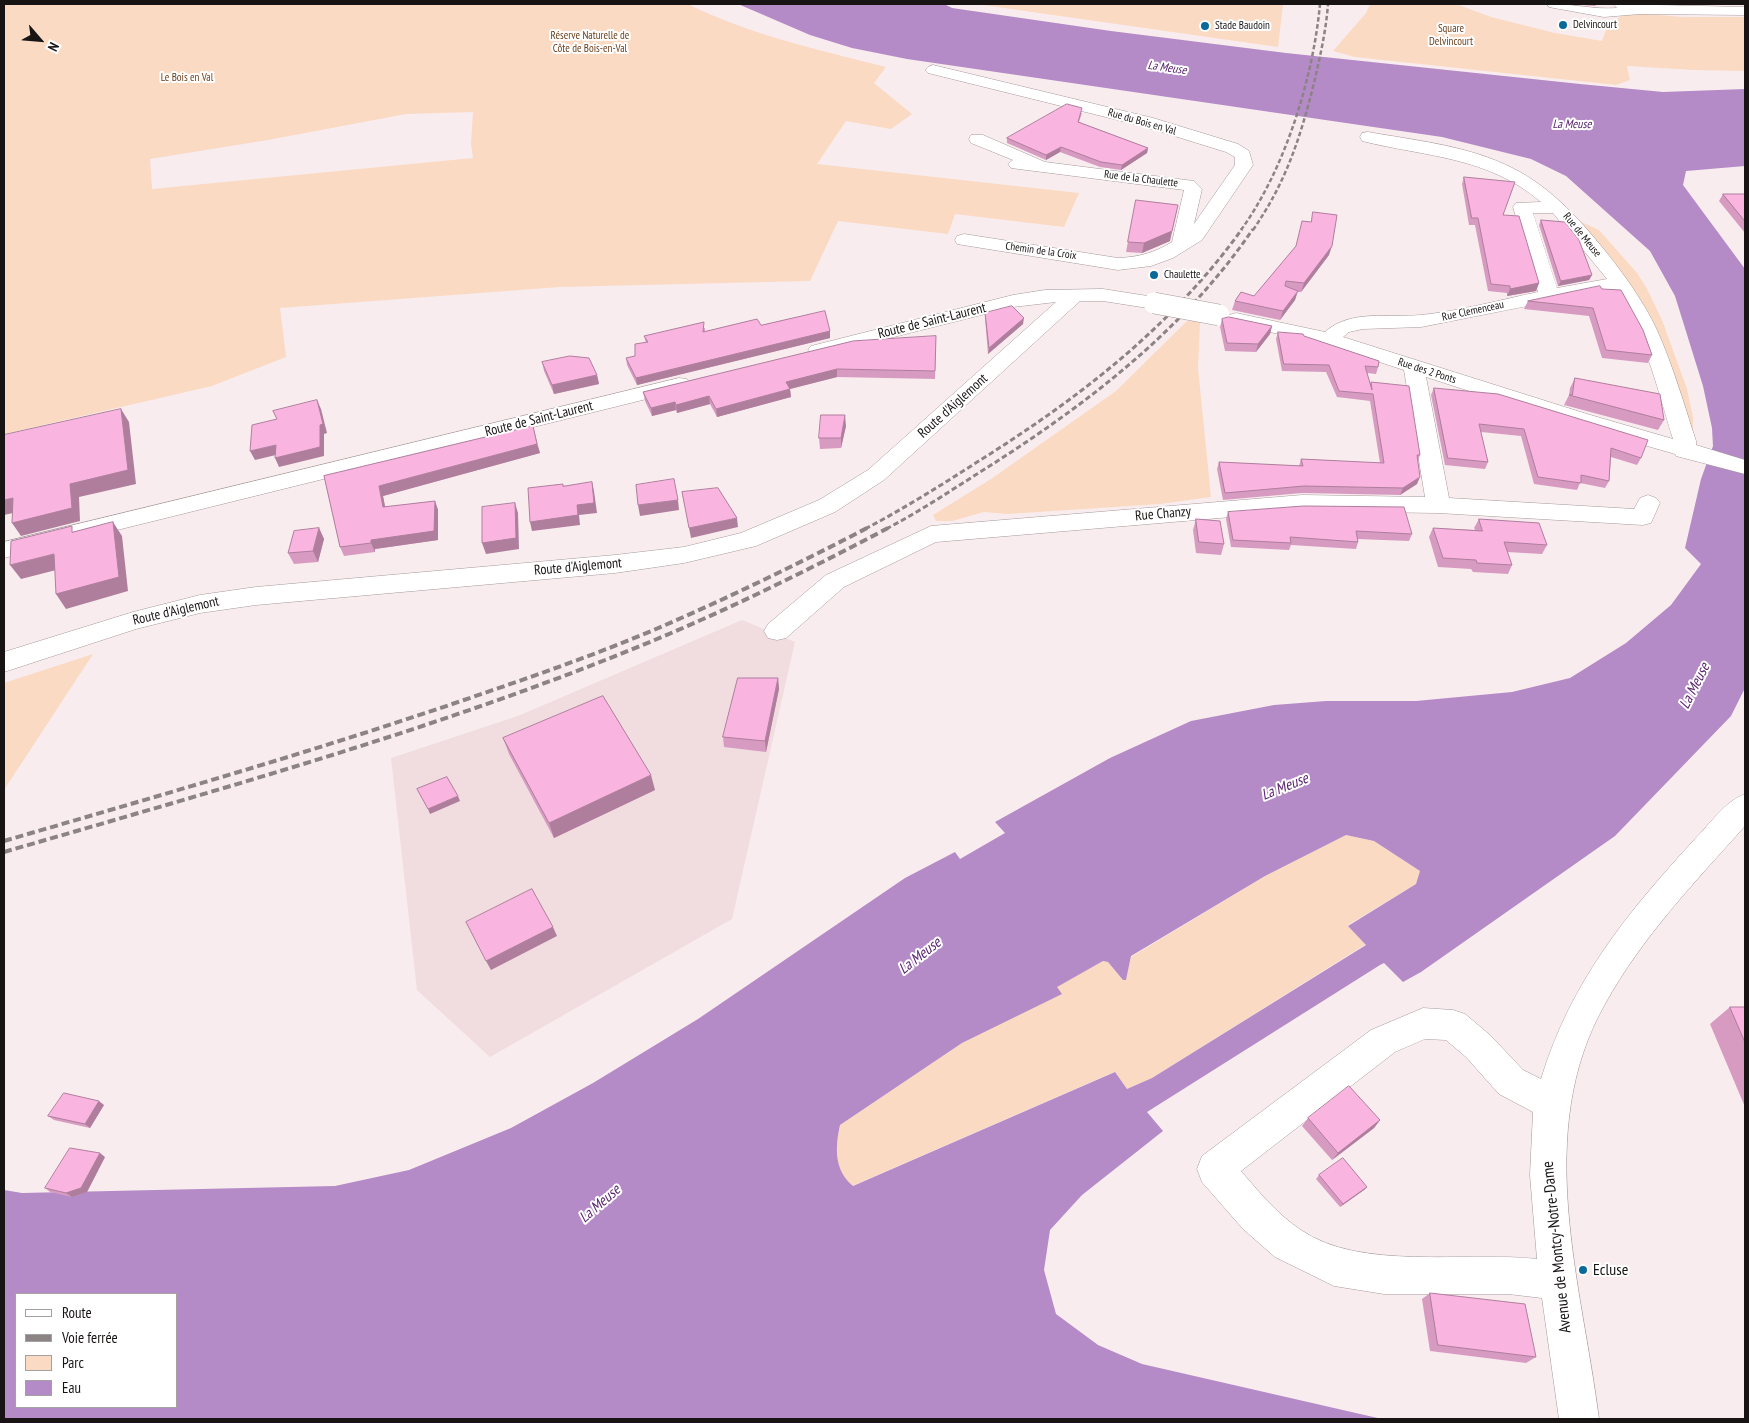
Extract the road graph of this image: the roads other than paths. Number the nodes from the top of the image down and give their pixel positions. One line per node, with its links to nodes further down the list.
1 (1554, 4): 3 (street)
2 (1620, 4): 3 (street)
3 (1641, 10): 4 (street)
4 (1745, 11)
5 (933, 70): 12 (street, Rue du Bois en Val)
6 (1368, 137): 10 (street, Rue de Meuse)
7 (977, 139): 9 (street)
8 (1017, 164): 9 (street, Rue de la Chaulette)
9 (1048, 168): 12 (street, Rue de la Chaulette)
10 (1559, 208): 14 (street, Rue de Meuse); 17 (street)
11 (964, 240): 13 (street, Chemin de la Croix)
12 (1184, 244): 13 (street)
13 (1118, 264): 15 (street)
14 (1620, 282): 17 (street, Rue Clemenceau); 22 (street, Rue de Meuse)
15 (1103, 294): 16 (street, Route de Saint-Laurent); 18 (street, Rue des 2 Ponts, bridge)
16 (1075, 295): 19 (street, Route de Saint-Laurent); 28 (street, Route d'Aiglemont)
17 (1550, 295): 18 (street, Rue Clemenceau)
18 (1329, 339): 20 (street, Rue des 2 Ponts)
19 (794, 355)
20 (1414, 367): 22 (street, Rue des 2 Ponts); 25 (street)
21 (699, 379): 26 (street, Route de Saint-Laurent)
22 (1690, 452): 23 (street, Rue des 2 Ponts)
23 (1745, 467)
24 (1648, 503): 25 (street, Rue Chanzy)
25 (1438, 505): 27 (street, Rue Chanzy)
26 (4, 550)
27 (778, 631)
28 (4, 662)
29 (1745, 806): 30 (street, Avenue de Montcy-Notre-Dame)
30 (1552, 1102): 31 (street, Avenue de Montcy-Notre-Dame); 31 (street)
31 (1558, 1281): 32 (street, Avenue de Montcy-Notre-Dame)
32 (1577, 1404)

